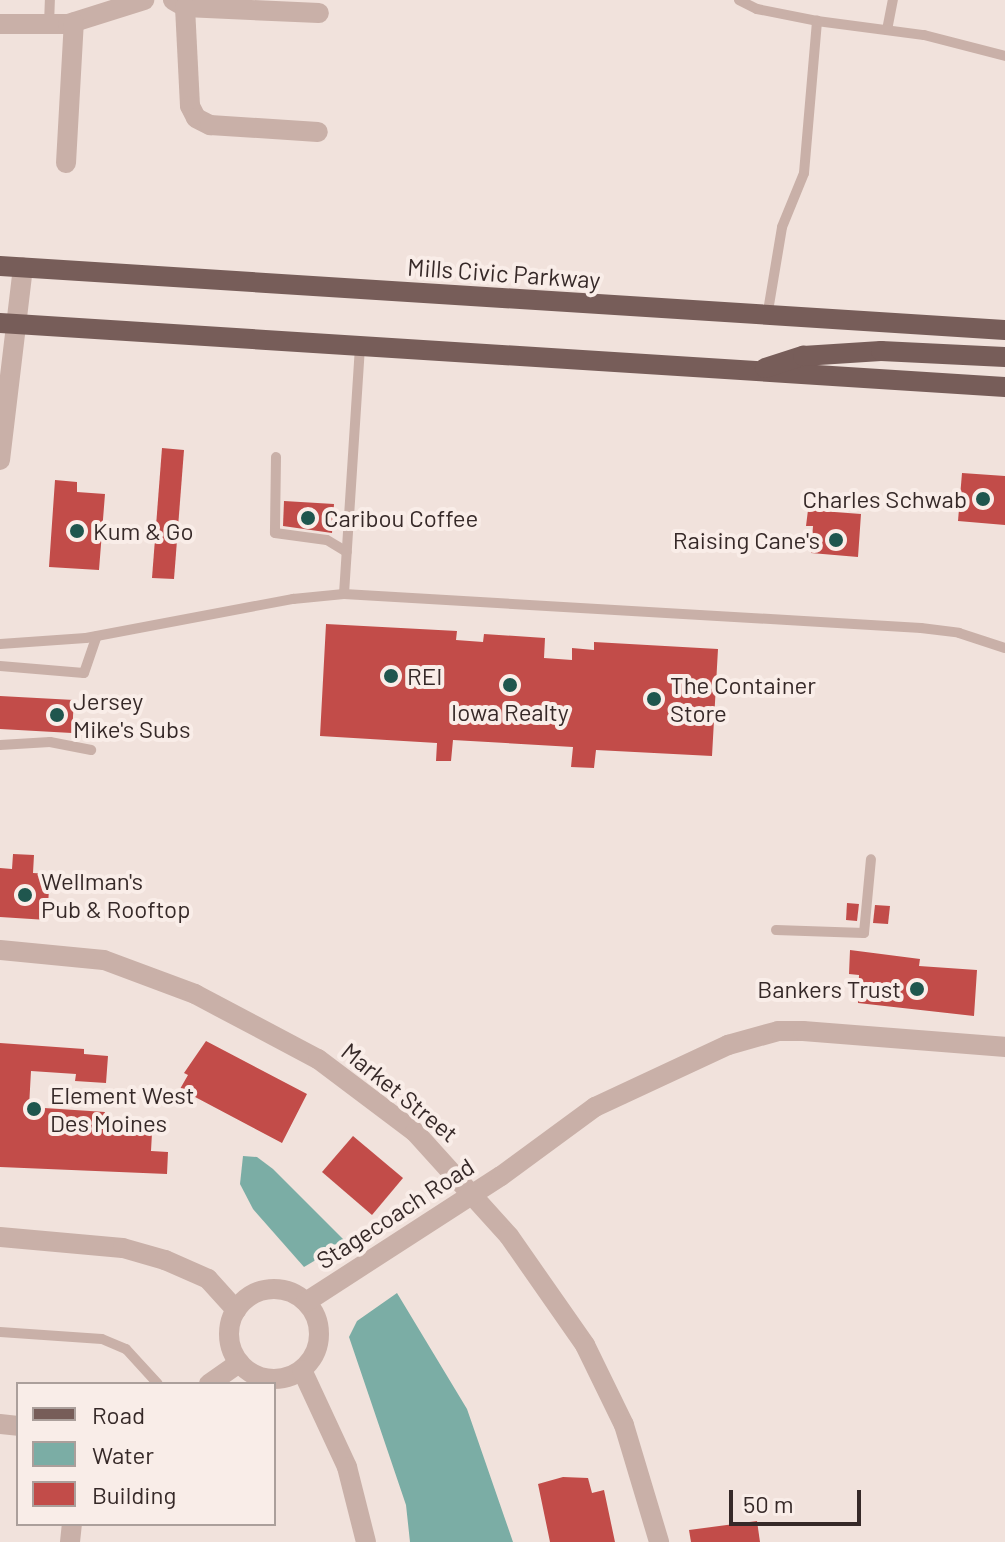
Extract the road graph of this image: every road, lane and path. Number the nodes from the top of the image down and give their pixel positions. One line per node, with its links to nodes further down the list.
1 (50, 0): 11 (lane)
2 (144, 0): 9 (street)
3 (739, 0): 8 (lane)
4 (893, 0): 12 (lane)
5 (179, 3): 6 (street); 14 (street)
6 (280, 6): 7 (street)
7 (319, 13)
8 (817, 21): 12 (lane); 18 (lane)
9 (74, 22): 11 (street); 15 (street)
10 (0, 24): 11 (street)
11 (49, 25)
12 (887, 30): 13 (lane)
13 (1005, 56)
14 (318, 132)
15 (66, 163)
16 (0, 266): 17 (main road, Mills Civic Parkway)
17 (23, 267): 18 (main road, Mills Civic Parkway); 19 (street)
18 (767, 317): 20 (main road, Mills Civic Parkway)
19 (9, 323): 21 (main road); 26 (street)
20 (1005, 330)
21 (360, 346): 23 (main road); 27 (lane)
22 (1005, 357): 23 (main road)
23 (753, 371): 24 (main road)
24 (1005, 387)
25 (276, 457): 27 (lane)
26 (0, 460)
27 (347, 552): 28 (lane)
28 (344, 594): 29 (lane); 31 (lane)
29 (97, 636): 30 (lane); 32 (lane)
30 (0, 644)
31 (1005, 648)
32 (0, 666)
33 (0, 745): 34 (lane)
34 (91, 750)
35 (871, 859): 36 (lane)
36 (776, 930)
37 (0, 950): 39 (street, Market Street)
38 (1005, 1047): 39 (street, Stagecoach Road)
39 (471, 1193): 41 (street, Stagecoach Road); 49 (street, Market Street)
40 (0, 1237): 42 (street)
41 (306, 1302): 42 (street); 45 (street)
42 (236, 1310): 44 (street)
43 (0, 1332): 46 (lane)
44 (239, 1363): 45 (street); 47 (street)
45 (302, 1370): 48 (street)
46 (156, 1382)
47 (212, 1382)
48 (366, 1542)
49 (659, 1542)

